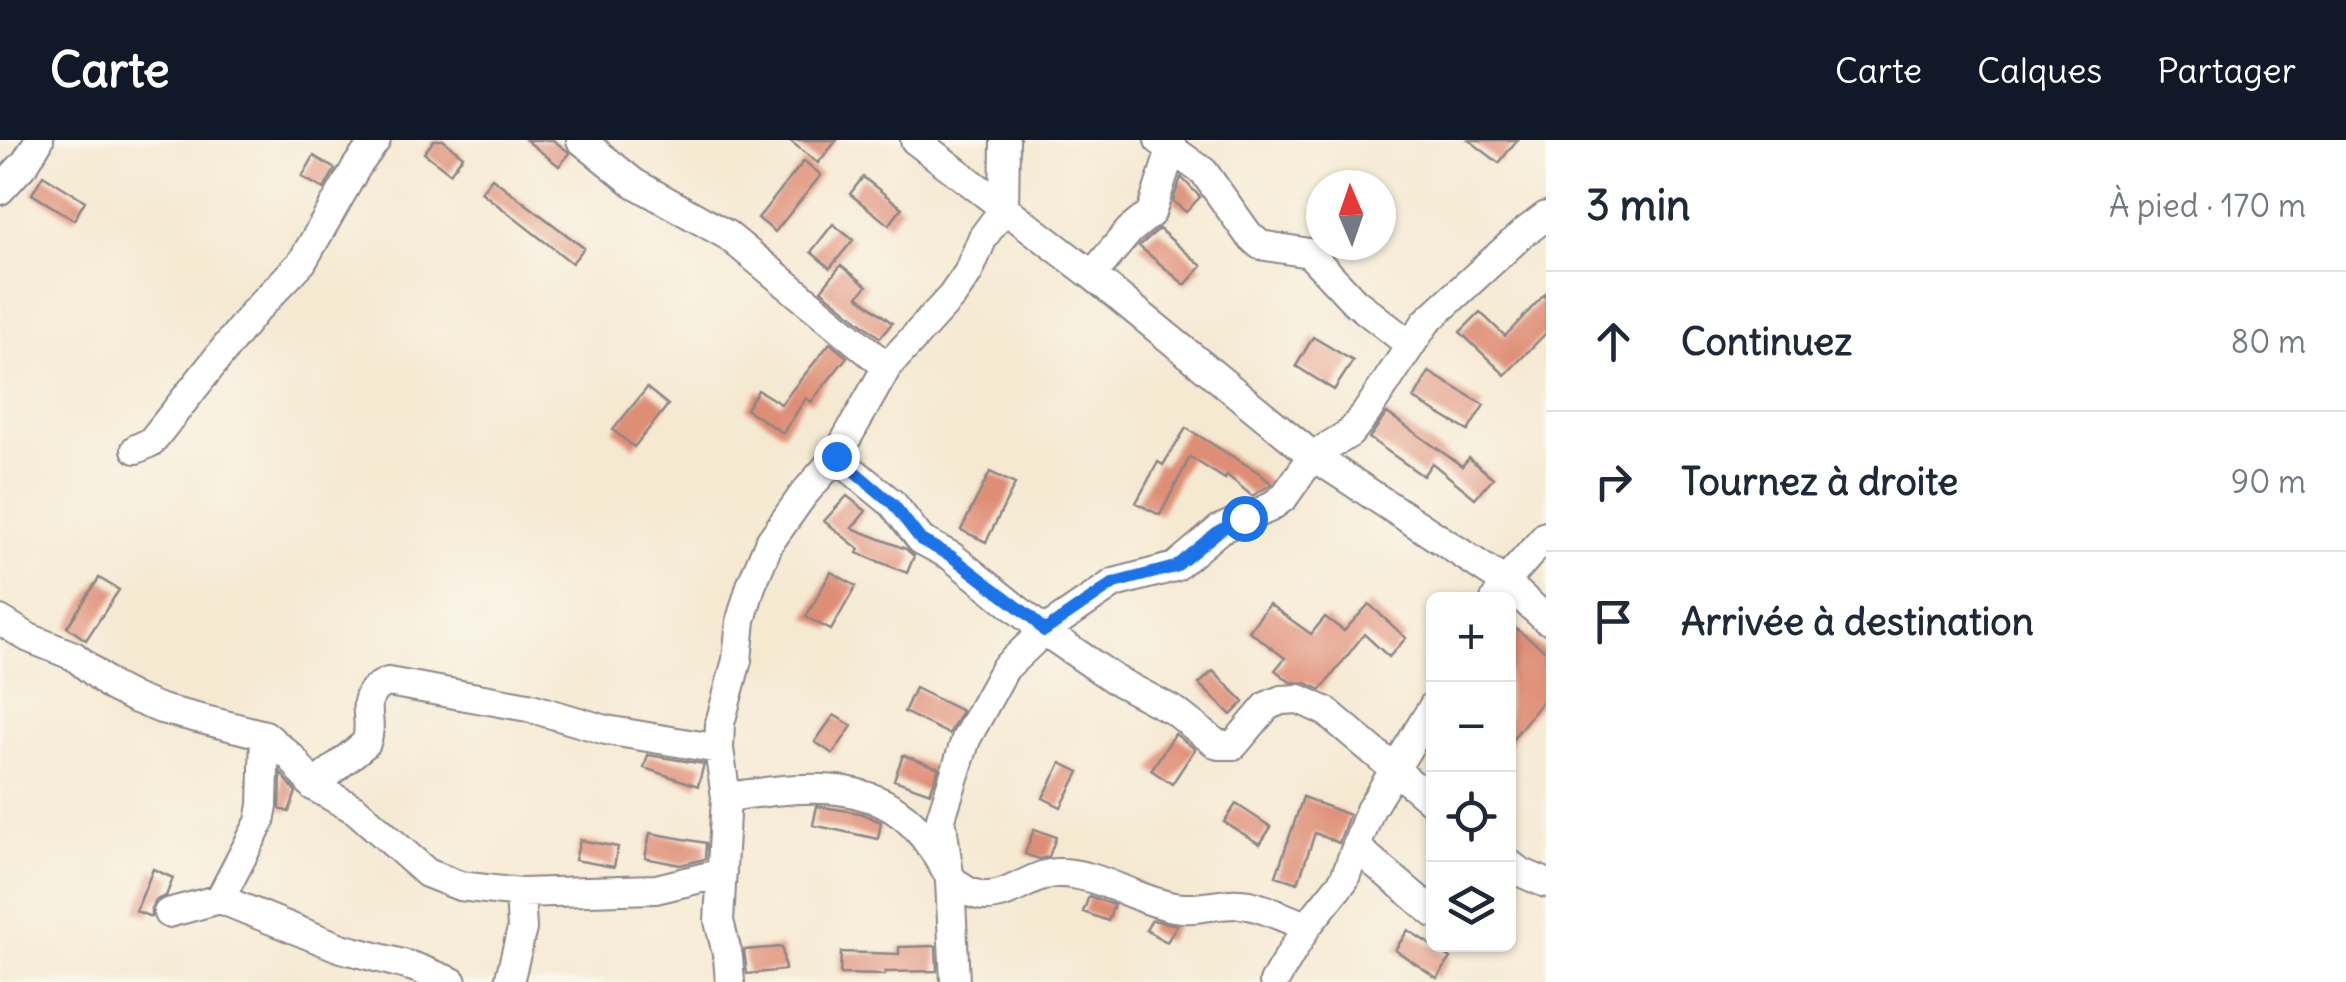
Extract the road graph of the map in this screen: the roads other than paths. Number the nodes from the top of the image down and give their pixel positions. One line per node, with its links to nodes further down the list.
1 (39, 140): 7 (street)
2 (376, 140): 13 (street)
3 (581, 140): 12 (street)
4 (914, 140): 8 (street)
5 (1005, 140): 8 (street)
6 (1165, 145): 10 (street); 11 (street)
7 (0, 190)
8 (1004, 209): 10 (street); 12 (street)
9 (1546, 216): 11 (street)
10 (1092, 275): 15 (street)
11 (1409, 344): 15 (street)
12 (887, 367): 14 (street)
13 (136, 449)
14 (836, 456): 20 (street); 23 (street)
15 (1313, 456): 17 (street); 20 (street)
16 (1546, 536): 17 (street)
17 (1500, 591): 18 (street)
18 (1546, 619)
19 (0, 620): 22 (street)
20 (1044, 631): 24 (street); 30 (street)
21 (1426, 719): 24 (street)
22 (266, 735): 25 (street); 32 (street)
23 (719, 749): 25 (street); 27 (street)
24 (1395, 772): 26 (street); 28 (street)
25 (313, 786): 31 (street)
26 (1426, 796)
27 (726, 797): 29 (street); 30 (street)
28 (1358, 849): 33 (street); 35 (street)
29 (722, 873): 31 (street); 38 (street)
30 (950, 881): 35 (street); 39 (street)
31 (520, 893): 37 (street)
32 (220, 898): 34 (street); 36 (street)
33 (1426, 906)
34 (168, 913)
35 (1306, 926): 40 (street)
36 (452, 982)
37 (509, 982)
38 (730, 982)
39 (955, 982)
40 (1274, 982)

